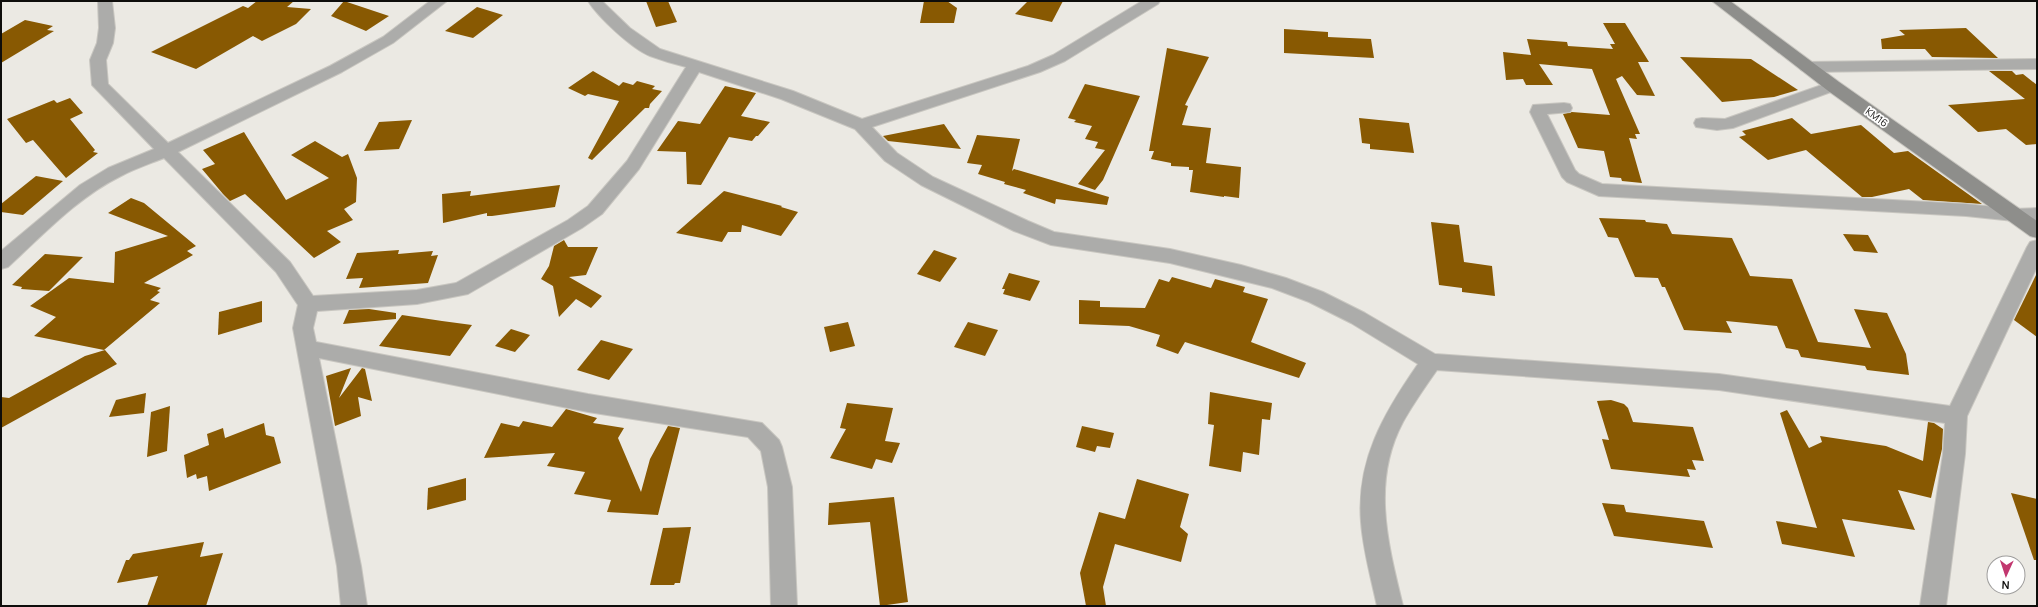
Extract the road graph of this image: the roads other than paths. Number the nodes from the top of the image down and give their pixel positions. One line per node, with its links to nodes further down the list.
1 (105, 1): 13 (street)
2 (440, 1): 13 (street)
3 (596, 1): 7 (street)
4 (1153, 1): 12 (street)
5 (1720, 1): 8 (street, KM16)
6 (2037, 64): 8 (street)
7 (695, 65): 12 (street); 21 (street)
8 (1808, 67): 9 (street, KM16)
9 (1833, 86): 11 (street); 14 (street, KM16)
10 (1564, 108): 14 (street)
11 (1702, 123)
12 (861, 125): 23 (street)
13 (166, 151): 18 (street); 21 (street)
14 (2014, 214): 15 (street); 16 (street, KM16)
15 (2037, 214)
16 (2037, 231)
17 (1, 243): 18 (street)
18 (21, 245): 20 (street)
19 (2037, 247): 24 (street)
20 (1, 262)
21 (308, 304): 22 (street)
22 (307, 348): 25 (street); 26 (street)
23 (1431, 362): 24 (street); 27 (street)
24 (1956, 416): 28 (street)
25 (354, 606)
26 (784, 606)
27 (1390, 606)
28 (1934, 606)

